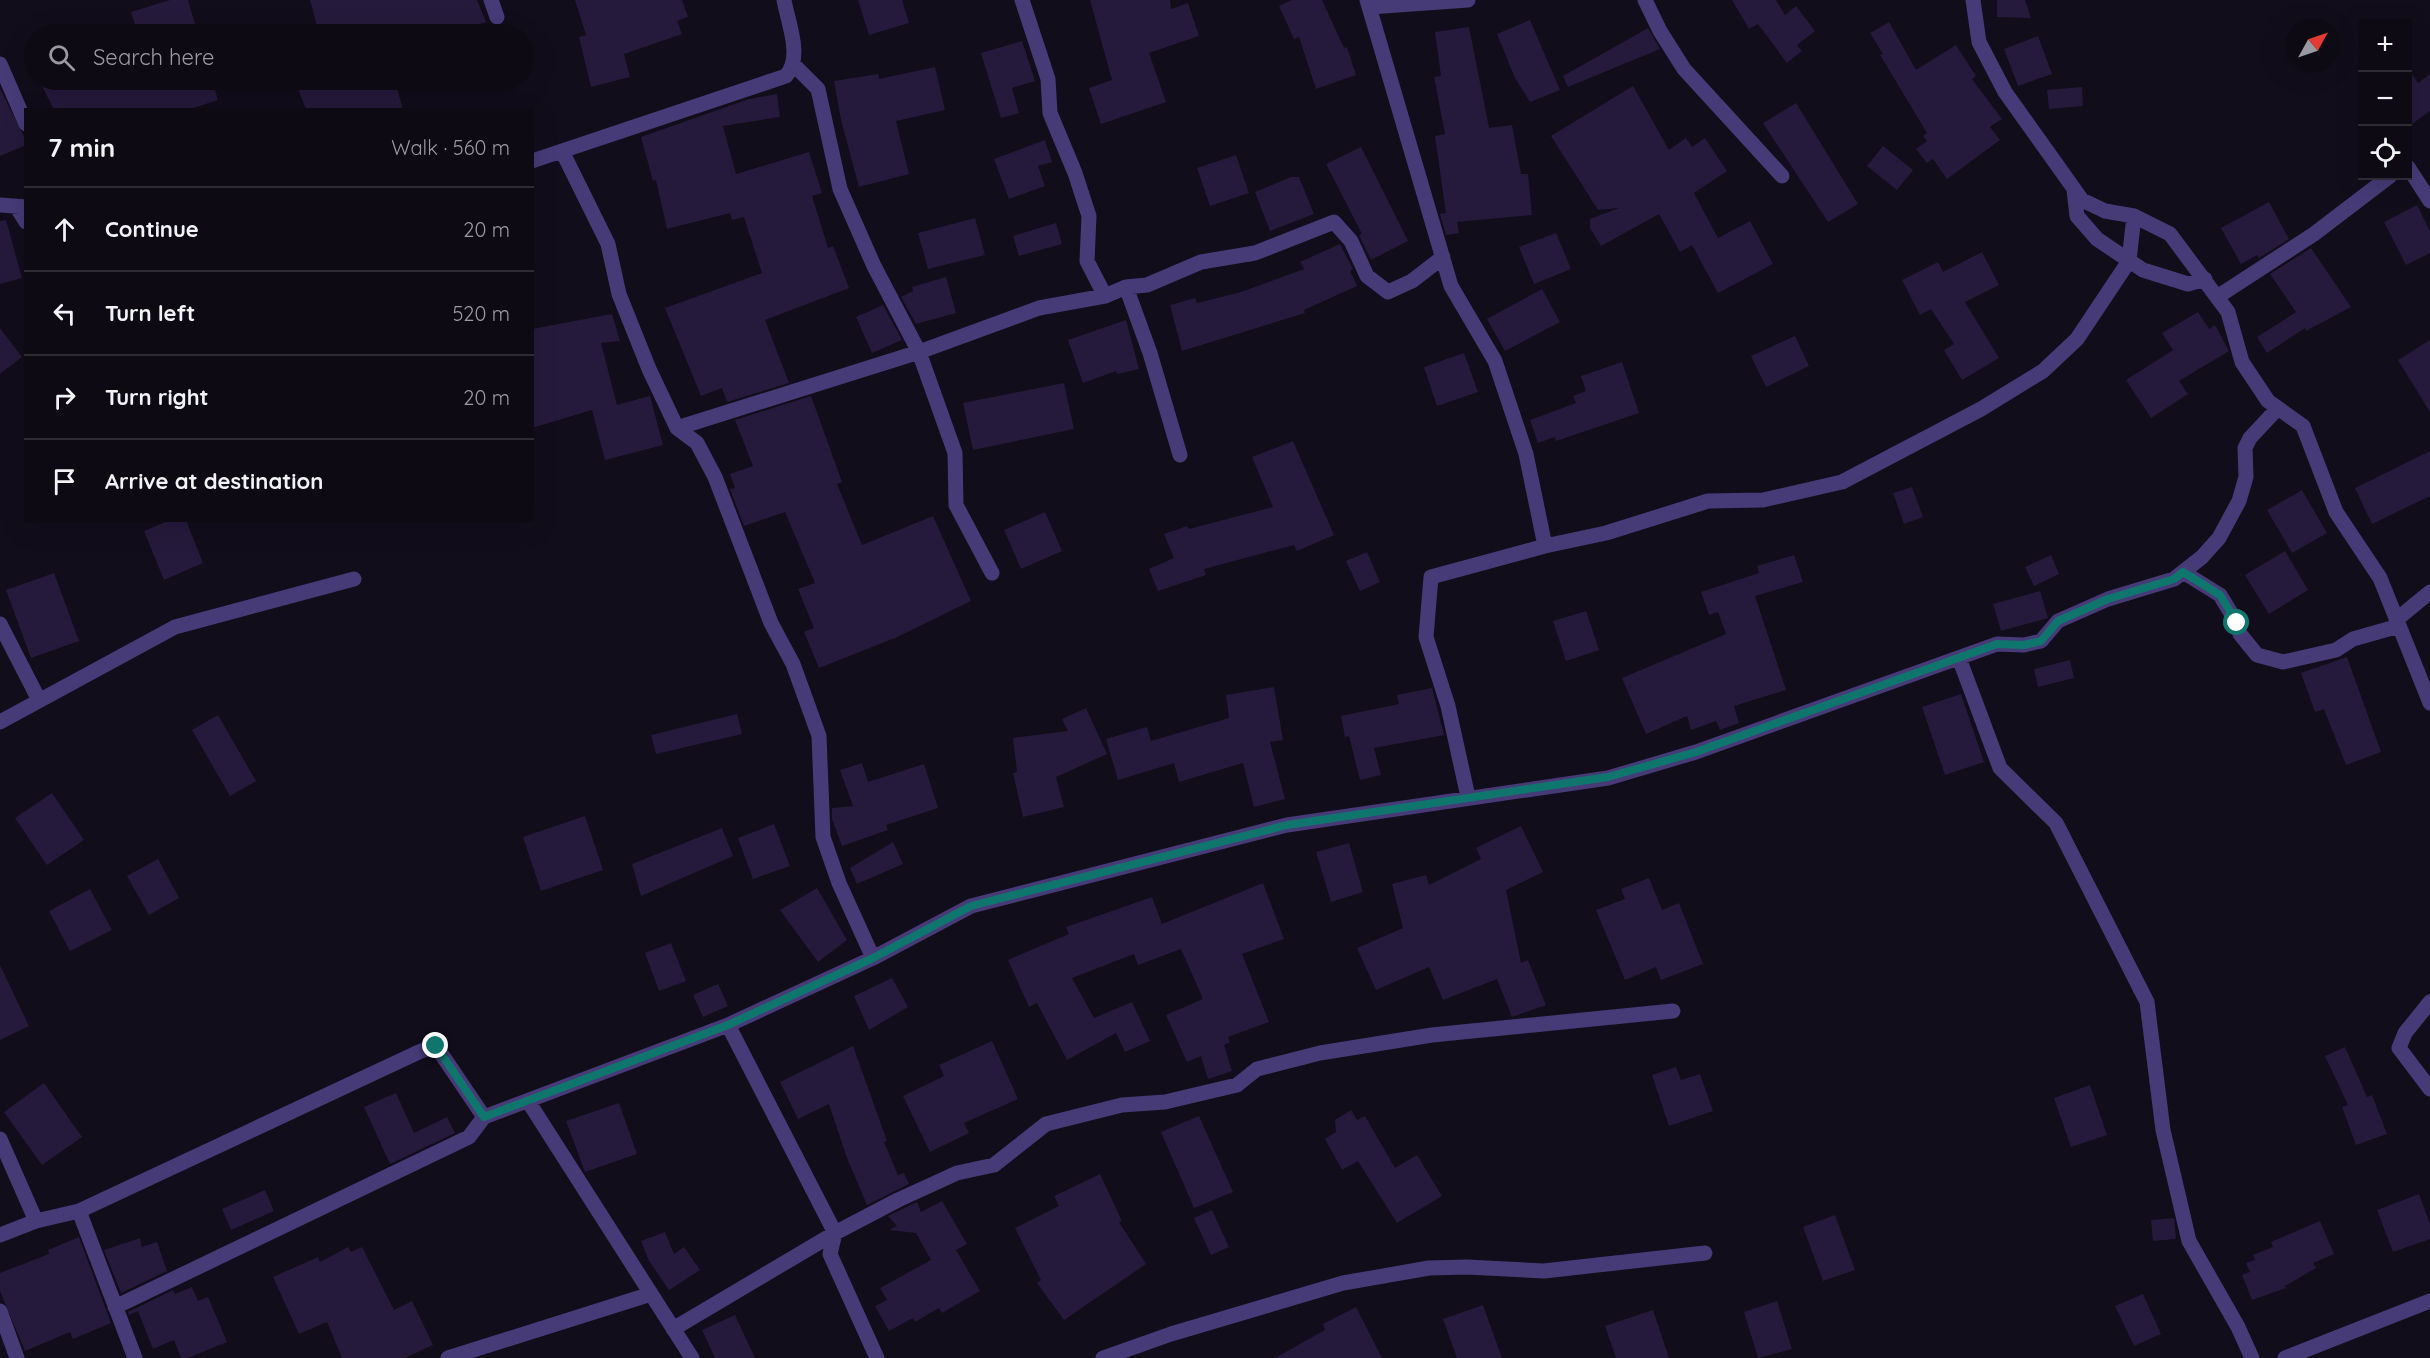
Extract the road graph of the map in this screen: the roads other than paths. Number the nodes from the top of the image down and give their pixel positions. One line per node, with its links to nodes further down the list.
1 (491, 0): 8 (street)
2 (784, 0): 10 (street)
3 (1022, 0): 26 (street)
4 (1468, 0): 7 (street)
5 (1645, 0): 15 (street)
6 (1972, 0): 17 (street)
7 (1368, 4): 22 (street)
8 (497, 17)
9 (0, 64): 11 (street)
10 (793, 64): 12 (street); 28 (street)
11 (24, 119)
12 (562, 151): 13 (street); 30 (street)
13 (534, 160)
14 (2412, 173): 18 (street)
15 (1782, 176)
16 (2385, 180): 27 (street)
17 (2074, 190): 21 (street); 23 (street)
18 (2430, 201)
19 (0, 205): 20 (street)
20 (21, 206)
21 (2134, 216): 23 (street); 24 (street)
22 (1443, 257): 25 (street); 32 (street)
23 (2129, 261): 24 (street); 32 (street)
24 (2205, 279): 27 (street)
25 (1126, 287): 26 (street); 31 (street)
26 (1105, 296): 28 (street)
27 (2217, 297): 29 (street)
28 (919, 352): 30 (street); 34 (street)
29 (2278, 408): 33 (street); 37 (street)
30 (677, 428): 44 (street)
31 (1180, 455)
32 (1545, 546): 43 (street)
33 (2183, 572): 37 (street); 39 (street)
34 (992, 573)
35 (354, 579): 40 (street)
36 (2430, 592): 37 (street)
37 (2398, 623): 41 (street)
38 (0, 624): 40 (street)
39 (1959, 658): 43 (street); 68 (street)
40 (39, 700): 42 (street)
41 (2430, 703)
42 (0, 722)
43 (1468, 797): 44 (street)
44 (873, 958): 47 (street)
45 (2430, 1002): 48 (street)
46 (1673, 1011): 54 (street)
47 (728, 1025): 49 (street); 54 (street)
48 (2430, 1089)
49 (528, 1101): 50 (street); 57 (street)
50 (484, 1117): 52 (street); 59 (street)
51 (0, 1139): 53 (street)
52 (79, 1211): 53 (street); 59 (street)
53 (36, 1221): 55 (street)
54 (836, 1233): 61 (street); 66 (street)
55 (0, 1235)
56 (1705, 1252): 67 (street)
57 (651, 1294): 61 (street); 64 (street)
58 (2430, 1301): 69 (street)
59 (115, 1307): 63 (street)
60 (0, 1311): 62 (street)
61 (674, 1329): 65 (street)
62 (17, 1358)
63 (135, 1358)
64 (448, 1358)
65 (692, 1358)
66 (877, 1358)
67 (1103, 1358)
68 (2252, 1358)
69 (2285, 1358)

